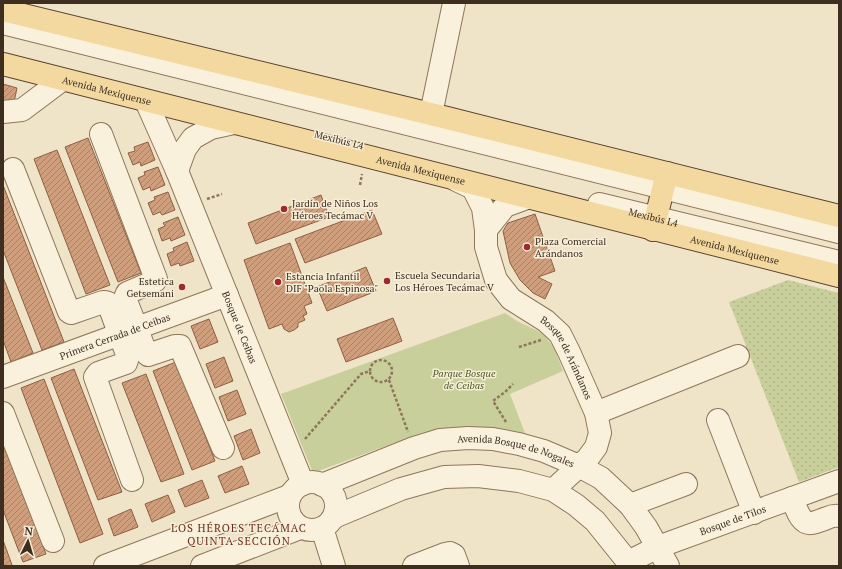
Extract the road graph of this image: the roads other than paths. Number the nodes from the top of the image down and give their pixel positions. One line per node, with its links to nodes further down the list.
1 (454, 3): 9 (street)
2 (3, 10): 9 (main road)
3 (3, 23): 15 (street)
4 (3, 53): 18 (street, Mexibús L4)
5 (3, 64): 6 (main road, Avenida Mexiquense)
6 (62, 80): 7 (main road, Avenida Mexiquense); 8 (street)
7 (146, 101): 10 (main road, Avenida Mexiquense); 13 (street, Bosque de Ceibas)
8 (3, 112)
9 (431, 114): 15 (main road)
10 (234, 123): 13 (street); 14 (main road, Avenida Mexiquense)
11 (102, 134): 24 (street)
12 (13, 169): 24 (street)
13 (177, 171): 23 (street, Bosque de Ceibas)
14 (456, 180): 16 (main road, Avenida Mexiquense); 19 (street, Bosque de Arándanos)
15 (665, 181): 17 (main road); 18 (main road); 20 (street)
16 (527, 198): 18 (main road, Avenida Mexiquense); 19 (street)
17 (839, 216)
18 (655, 224): 21 (street, Mexibús L4); 22 (main road, Avenida Mexiquense)
19 (486, 230): 28 (street, Bosque de Arándanos)
20 (839, 232)
21 (839, 262)
22 (839, 276)
23 (227, 295): 24 (street, Primera Cerrada de Ceibas); 35 (street, Bosque de Ceibas)
24 (128, 331): 26 (street, Primera Cerrada de Ceibas); 30 (street); 32 (street)
25 (738, 356): 28 (street)
26 (3, 377)
27 (3, 413): 43 (street)
28 (596, 413): 31 (street, Bosque de Arándanos)
29 (718, 420): 39 (street)
30 (223, 448)
31 (579, 466): 35 (street, Avenida Bosque de Nogales); 36 (street, Bosque de Arándanos); 38 (street, Avenida Bosque de Nogales)
32 (132, 480)
33 (839, 481): 37 (street, Bosque de Tilos)
34 (686, 484): 38 (street)
35 (305, 488): 41 (street); 42 (street); 46 (street, Avenida Bosque de Nogales)
36 (552, 490): 41 (street); 45 (street)
37 (792, 498): 39 (street, Bosque de Tilos); 40 (street)
38 (630, 505): 44 (street, Avenida Bosque de Nogales)
39 (754, 513): 44 (street, Bosque de Tilos)
40 (839, 516)
41 (328, 523): 42 (street); 48 (street)
42 (300, 528): 47 (street)
43 (53, 541)
44 (663, 557): 45 (street, Bosque de Tilos)
45 (629, 564)
46 (104, 566)
47 (202, 566)
48 (334, 566)
49 (414, 566): 50 (street)
50 (458, 566)

